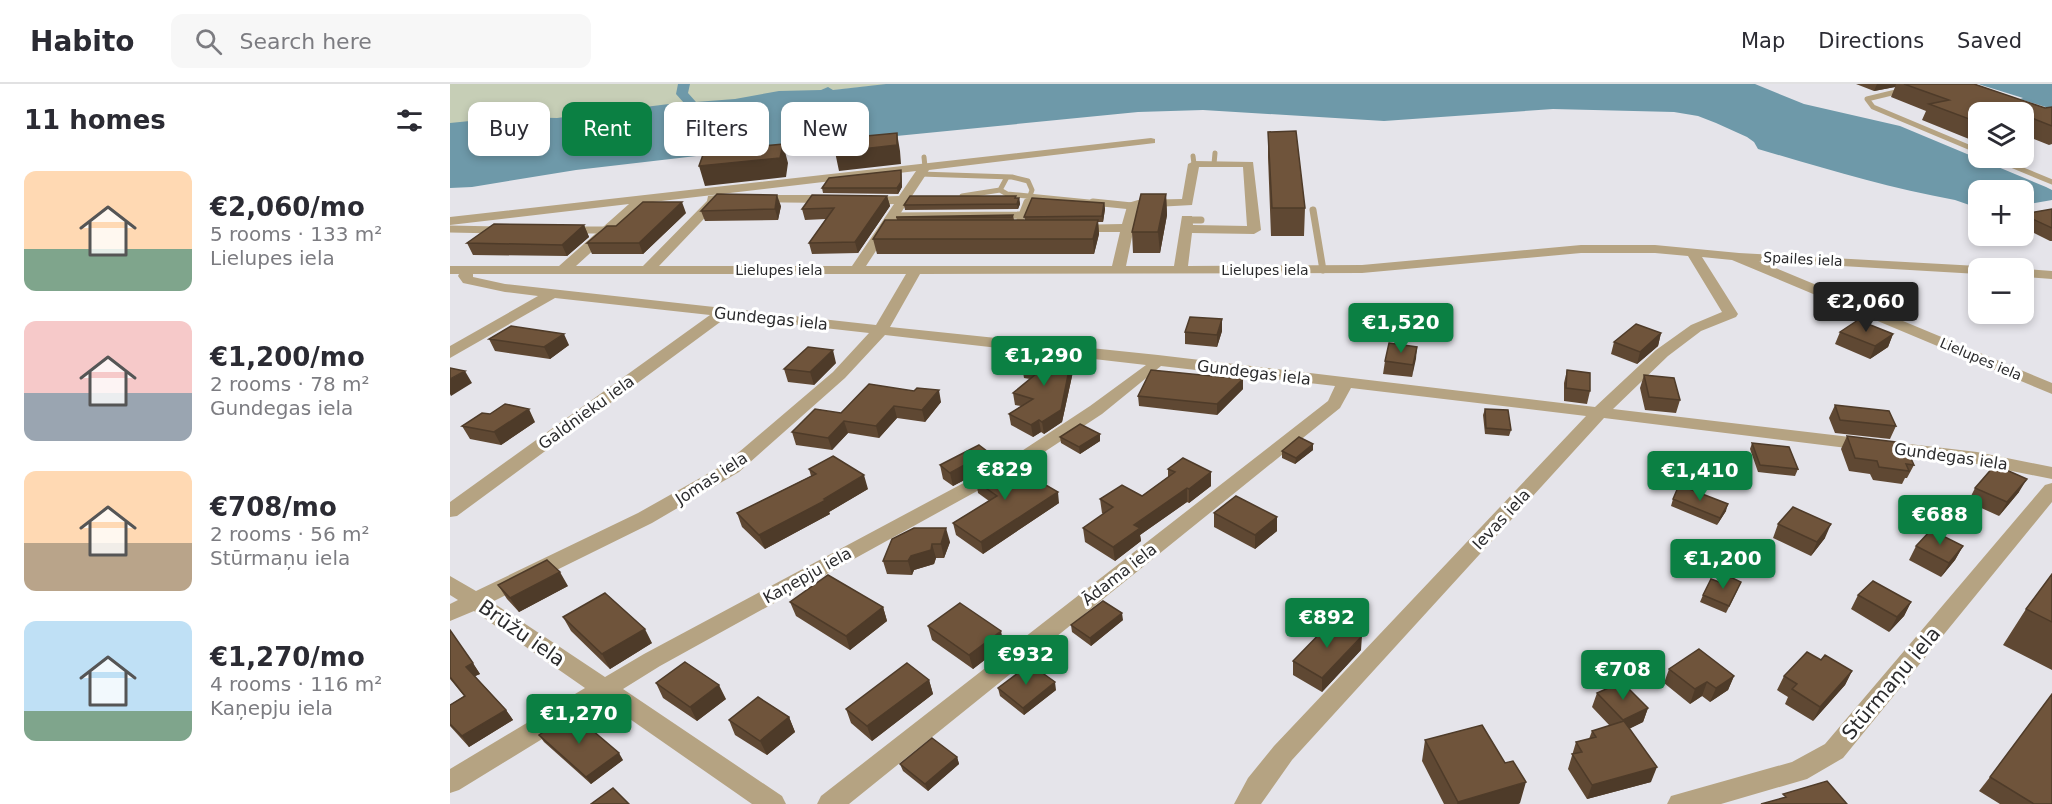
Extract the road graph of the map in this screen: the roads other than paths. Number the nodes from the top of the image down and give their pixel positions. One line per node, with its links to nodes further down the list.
1 (1911, 89): 3 (lane)
2 (1151, 141): 4 (street)
3 (1968, 147)
4 (923, 166): 6 (lane); 7 (street); 12 (street)
5 (2018, 168): 8 (lane)
6 (1007, 177): 9 (lane); 10 (lane)
7 (797, 181): 13 (street); 15 (street)
8 (2052, 182)
9 (1000, 190): 10 (lane); 11 (lane)
10 (1030, 195): 17 (lane); 19 (lane)
11 (962, 196)
12 (907, 198): 15 (street); 20 (street)
13 (647, 199): 14 (street); 21 (street); 30 (street)
14 (716, 199): 15 (street); 38 (street)
15 (782, 199)
16 (1188, 202): 17 (street); 22 (street); 22 (street)
17 (1132, 206): 25 (street)
18 (1312, 210): 42 (lane)
19 (1022, 215): 20 (lane); 23 (lane)
20 (891, 216): 27 (street)
21 (450, 221)
22 (1191, 223): 41 (street)
23 (1023, 228): 27 (street)
24 (1061, 228): 25 (street)
25 (1126, 228): 40 (street)
26 (450, 229): 28 (lane)
27 (882, 229): 39 (street)
28 (502, 230)
29 (561, 230): 30 (lane)
30 (608, 230): 36 (street)
31 (1693, 253): 32 (street, Lielupes iela); 42 (street, Lielupes iela); 53 (street, Ievas iela)
32 (1735, 256): 33 (street, Spailes iela); 52 (street, Lielupes iela)
33 (1968, 269)
34 (450, 270): 35 (street, Lielupes iela)
35 (469, 270): 36 (street, Lielupes iela); 46 (street, Gundegas iela)
36 (563, 270): 37 (street, Lielupes iela)
37 (585, 270): 38 (street, Lielupes iela); 46 (street)
38 (647, 270): 39 (street, Lielupes iela)
39 (856, 270): 43 (street, Lielupes iela)
40 (1118, 270): 41 (street, Lielupes iela); 43 (street, Lielupes iela)
41 (1180, 270): 42 (street, Lielupes iela)
42 (1323, 270)
43 (915, 271): 48 (street, Jomas iela)
44 (2034, 274): 45 (street)
45 (2052, 275)
46 (552, 294): 47 (street, Gundegas iela); 49 (street)
47 (723, 313): 48 (street, Gundegas iela); 56 (street, Galdnieku iela)
48 (880, 331): 50 (street, Gundegas iela); 58 (street, Jomas iela)
49 (450, 353)
50 (1158, 360): 51 (street, Gundegas iela); 60 (street, Kaņepju iela)
51 (1344, 382): 53 (street, Gundegas iela); 63 (street, Ādama iela)
52 (2052, 389)
53 (1600, 412): 54 (street, Gundegas iela); 64 (street, Ievas iela)
54 (2052, 473)
55 (2052, 489): 65 (street, Stūrmaņu iela)
56 (450, 511)
57 (450, 584): 58 (street, Brūžu iela)
58 (476, 601): 59 (street, Jomas iela); 60 (street, Brūžu iela)
59 (450, 613)
60 (602, 689): 61 (street, Kaņepju iela); 62 (street, Brūžu iela)
61 (450, 782)
62 (773, 804)
63 (830, 804)
64 (1247, 804)
65 (1680, 804)

